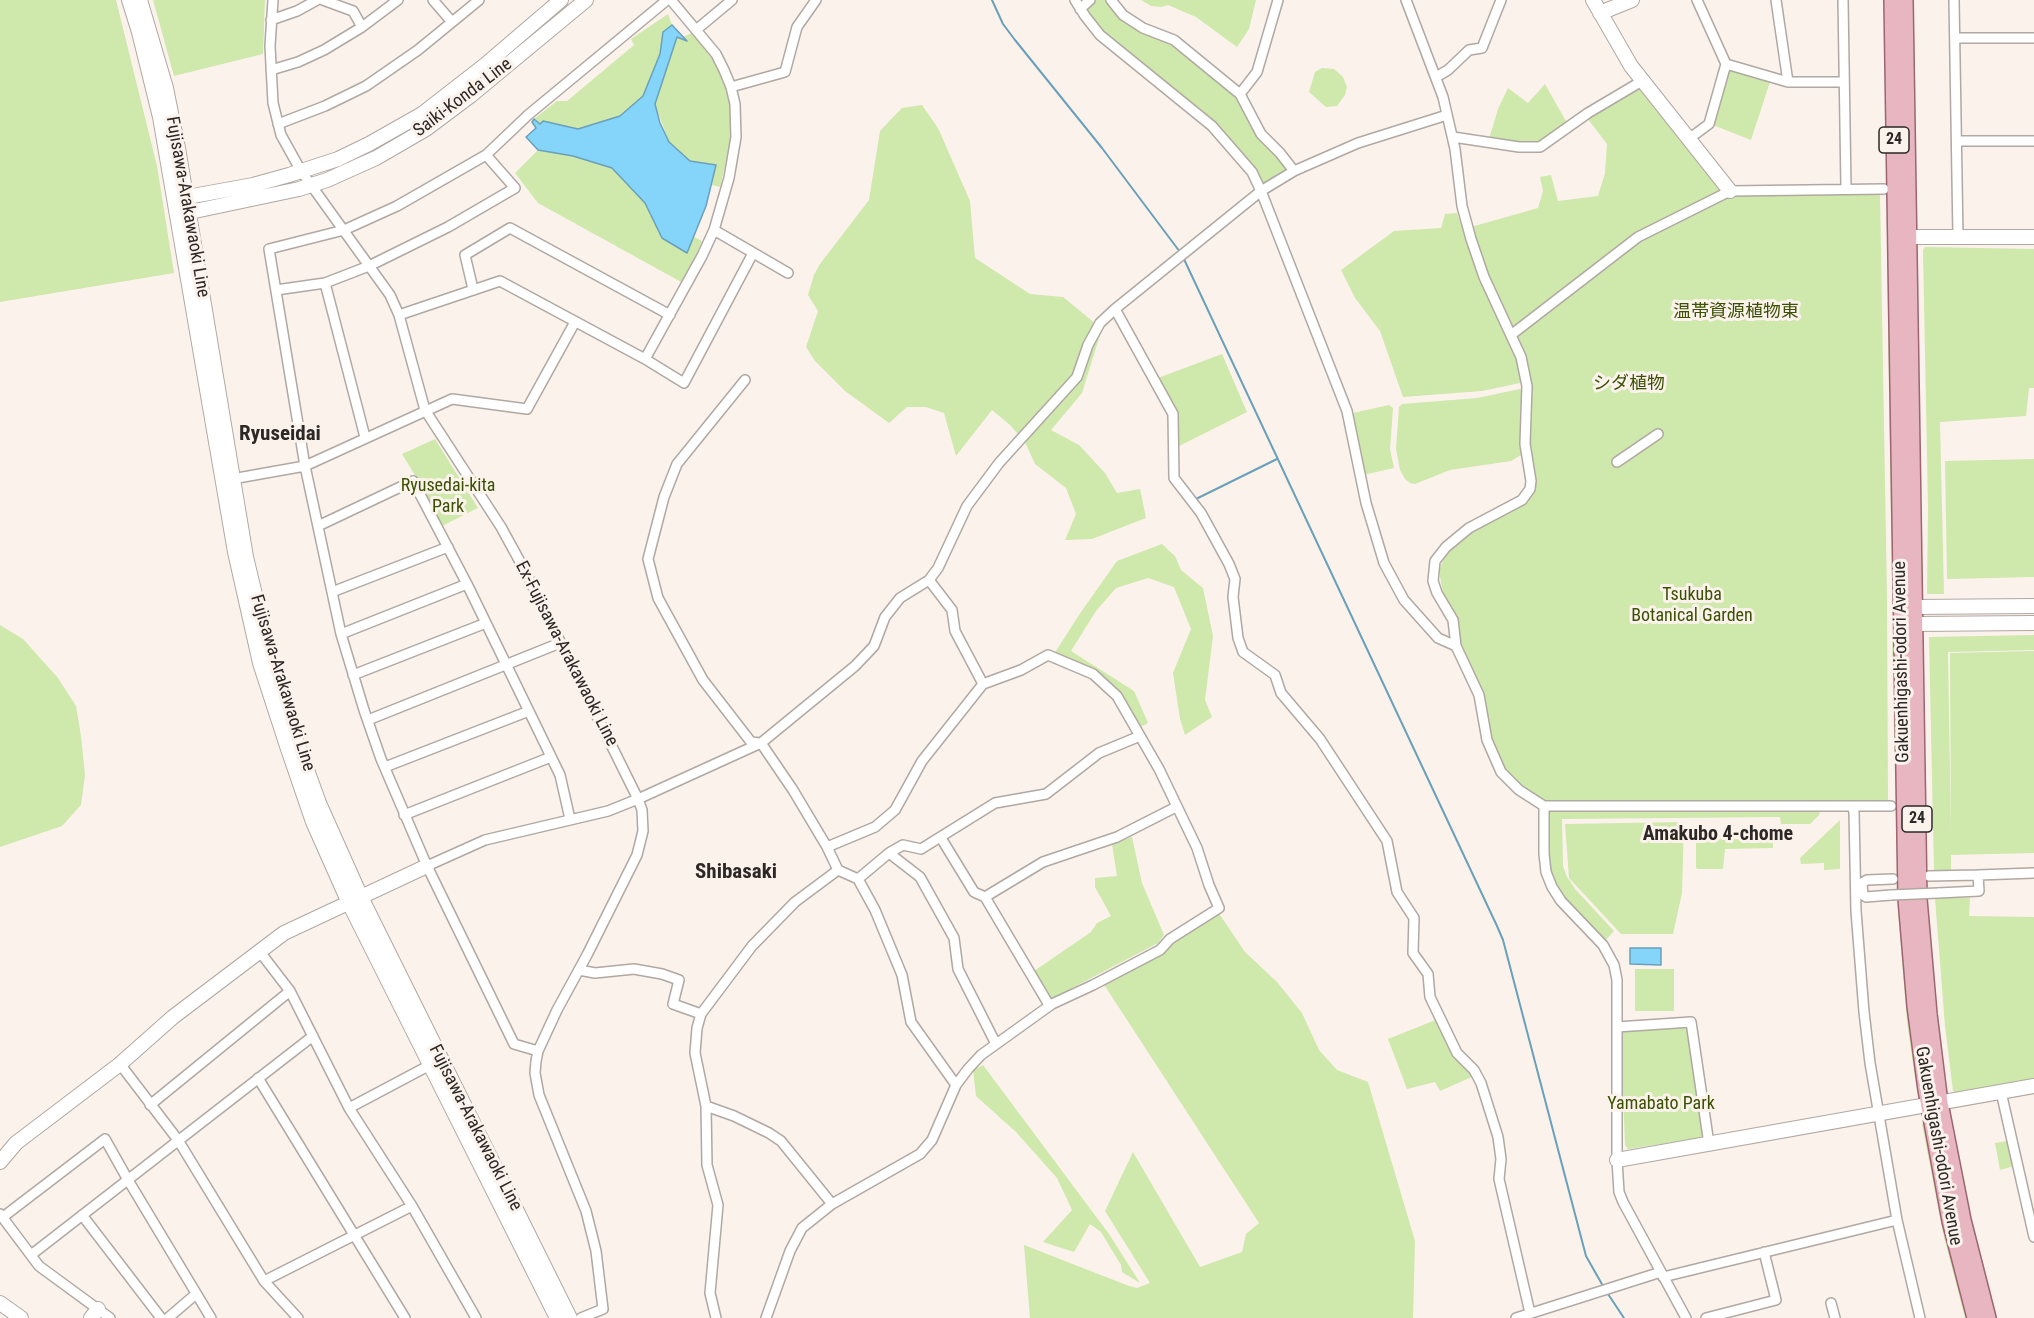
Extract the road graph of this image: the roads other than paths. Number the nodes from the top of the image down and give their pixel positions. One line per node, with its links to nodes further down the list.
1 (129, 0): 59 (main road, Fujisawa-Arakawaoki Line)
2 (140, 0): 58 (main road, Fujisawa-Arakawaoki Line)
3 (273, 0): 30 (street, Ex-Fujisawa-Arakawaoki Line)
4 (316, 0): 30 (street)
5 (323, 0): 32 (street)
6 (398, 0): 32 (street)
7 (433, 0): 31 (street)
8 (478, 0): 31 (street)
9 (561, 0): 51 (main road, Saiki-Konda Line)
10 (586, 0): 53 (main road, Saiki-Konda Line)
11 (669, 0): 33 (street); 50 (street)
12 (732, 0): 33 (street)
13 (816, 0): 42 (street)
14 (1075, 0): 28 (street)
15 (1090, 0): 28 (street)
16 (1111, 0): 43 (street)
17 (1278, 0): 43 (street)
18 (1406, 0): 38 (street)
19 (1501, 0): 38 (street)
20 (1593, 0): 29 (main road)
21 (1632, 0): 29 (main road)
22 (1697, 0): 36 (street)
23 (1776, 0): 40 (street)
24 (1843, 0): 41 (street)
25 (1892, 0): 63 (main road, Gakuenhigashi-odori Avenue / 24)
26 (1905, 0): 63 (main road, Gakuenhigashi-odori Avenue / 24)
27 (1954, 0): 34 (street)
28 (1080, 9): 56 (street)
29 (1600, 14): 39 (main road)
30 (271, 20): 37 (street, Ex-Fujisawa-Arakawaoki Line)
31 (452, 22): 45 (street)
32 (362, 27): 37 (street)
33 (696, 30): 42 (street)
34 (1955, 38): 35 (street); 48 (street)
35 (2034, 38)
36 (1726, 64): 40 (street); 47 (street)
37 (271, 70): 45 (street, Ex-Fujisawa-Arakawaoki Line)
38 (1436, 77): 44 (street)
39 (1642, 81): 46 (street); 47 (main road)
40 (1788, 82): 41 (street)
41 (1844, 82): 54 (street)
42 (731, 87): 62 (street)
43 (1240, 94): 52 (street)
44 (1447, 116): 46 (street); 52 (street)
45 (278, 124): 51 (street, Ex-Fujisawa-Arakawaoki Line)
46 (1453, 137): 76 (street)
47 (1690, 138): 57 (main road)
48 (1957, 141): 49 (street); 64 (street)
49 (2034, 141)
50 (486, 155): 61 (street); 67 (street)
51 (302, 171): 53 (street, Ex-Fujisawa-Arakawaoki Line); 58 (main road, Saiki-Konda Line)
52 (1294, 171): 56 (street)
53 (311, 185): 60 (main road, Saiki-Konda Line); 61 (street, Ex-Fujisawa-Arakawaoki Line)
54 (1846, 188): 55 (street); 57 (street)
55 (1884, 189)
56 (1261, 191): 72 (street); 98 (street)
57 (1730, 191): 76 (street)
58 (187, 197): 59 (main road); 60 (main road, Fujisawa-Arakawaoki Line)
59 (176, 207): 60 (main road); 126 (main road, Fujisawa-Arakawaoki Line)
60 (190, 212): 84 (main road, Fujisawa-Arakawaoki Line)
61 (344, 230): 67 (street, Ex-Fujisawa-Arakawaoki Line); 71 (street)
62 (714, 230): 66 (street); 74 (street)
63 (1901, 237): 64 (main road); 92 (main road, Gakuenhigashi-odori Avenue / 24)
64 (1958, 237): 65 (main road)
65 (2034, 237)
66 (753, 253): 68 (street); 77 (street)
67 (369, 267): 69 (street); 73 (street, Ex-Fujisawa-Arakawaoki Line)
68 (788, 273)
69 (325, 283): 71 (street); 81 (street)
70 (473, 288): 73 (street); 74 (street); 75 (street)
71 (276, 290): 83 (street)
72 (1115, 309): 87 (street); 168 (street)
73 (399, 315): 79 (street, Ex-Fujisawa-Arakawaoki Line)
74 (670, 315): 77 (street)
75 (576, 322): 77 (street); 79 (street)
76 (1511, 335): 98 (street)
77 (645, 359)
78 (745, 380): 105 (street)
79 (425, 410): 81 (street); 97 (street, Ex-Fujisawa-Arakawaoki Line)
80 (1658, 434): 82 (street)
81 (365, 437): 83 (street)
82 (1617, 462)
83 (305, 466): 84 (street); 85 (street)
84 (232, 479): 126 (main road, Fujisawa-Arakawaoki Line)
85 (318, 526): 86 (street); 89 (street)
86 (448, 547): 88 (street); 89 (street)
87 (929, 580): 101 (street); 105 (street)
88 (467, 584): 93 (street); 96 (street)
89 (332, 592): 96 (street)
90 (1989, 606): 91 (main road); 92 (main road); 95 (main road)
91 (2034, 606)
92 (1909, 615): 95 (main road); 142 (main road, Gakuenhigashi-odori Avenue / 24)
93 (486, 623): 99 (street); 100 (street)
94 (2034, 623): 95 (main road)
95 (1988, 624)
96 (341, 634): 100 (street)
97 (560, 643): 99 (street); 108 (street, Ex-Fujisawa-Arakawaoki Line)
98 (1456, 646): 109 (street)
99 (505, 665): 102 (street); 103 (street)
100 (353, 675): 103 (street)
101 (983, 684): 104 (street); 116 (street)
102 (529, 711): 106 (street); 107 (street)
103 (368, 720): 107 (street)
104 (1140, 736): 112 (street); 115 (street)
105 (761, 743): 108 (street); 116 (street)
106 (551, 757): 113 (street); 114 (street)
107 (385, 768): 113 (street)
108 (638, 799): 114 (street); 128 (street, Ex-Fujisawa-Arakawaoki Line)
109 (1544, 806): 110 (street); 132 (street)
110 (1852, 806): 111 (street); 146 (street)
111 (1891, 806)
112 (1176, 807): 125 (street); 130 (street)
113 (404, 816): 118 (street)
114 (570, 819): 118 (street)
115 (941, 837): 117 (street); 125 (street)
116 (827, 847): 119 (street)
117 (889, 854): 123 (street); 134 (street)
118 (427, 866): 126 (main road); 135 (street)
119 (838, 870): 123 (street); 131 (street)
120 (2034, 873): 121 (street)
121 (1978, 874): 122 (street); 124 (street, bridge)
122 (1929, 876)
123 (858, 879): 139 (street)
124 (1893, 879)
125 (985, 897): 130 (street)
126 (355, 900): 127 (main road); 137 (main road, Fujisawa-Arakawaoki Line); 178 (main road, Fujisawa-Arakawaoki Line)
127 (260, 952): 129 (street); 136 (main road)
128 (579, 970): 131 (street); 135 (street, Ex-Fujisawa-Arakawaoki Line)
129 (290, 991): 133 (street); 143 (street)
130 (1049, 1005): 134 (street)
131 (701, 1014): 144 (street)
132 (1617, 1027): 148 (street); 149 (street)
133 (313, 1036): 138 (street); 145 (street)
134 (996, 1044): 139 (street)
135 (538, 1051): 167 (street, Ex-Fujisawa-Arakawaoki Line)
136 (120, 1064): 143 (street); 150 (main road)
137 (430, 1065): 145 (street); 177 (main road, Fujisawa-Arakawaoki Line)
138 (258, 1078): 147 (street); 157 (street)
139 (956, 1085): 152 (street)
140 (2034, 1086): 141 (main road)
141 (2001, 1092): 142 (main road); 158 (street)
142 (1934, 1104): 146 (main road); 187 (main road, Gakuenhigashi-odori Avenue / 24); 188 (main road, Gakuenhigashi-odori Avenue / 24)
143 (150, 1105): 147 (street)
144 (706, 1106): 152 (street); 180 (street)
145 (349, 1108): 153 (street)
146 (1878, 1113): 148 (main road); 156 (street)
147 (178, 1140): 151 (street); 162 (street)
148 (1709, 1144): 149 (main road)
149 (1617, 1160): 161 (street)
150 (0, 1162)
151 (128, 1180): 154 (street); 155 (street); 163 (street)
152 (832, 1204): 181 (street)
153 (412, 1206): 157 (street); 176 (street)
154 (82, 1215): 160 (street); 171 (street)
155 (1, 1216): 160 (street)
156 (1897, 1220): 159 (street); 186 (street)
157 (355, 1236): 162 (street); 175 (street)
158 (2034, 1237)
159 (1764, 1252): 161 (street); 184 (street)
160 (31, 1255): 166 (street)
161 (1662, 1274): 168 (street); 183 (street)
162 (264, 1281): 174 (street)
163 (196, 1294): 172 (street); 173 (street)
164 (1831, 1303): 185 (street)
165 (0, 1304): 169 (main road)
166 (95, 1313): 170 (street)
167 (604, 1313): 179 (street, Ex-Fujisawa-Arakawaoki Line)
168 (1530, 1313): 182 (street)
169 (21, 1318)
170 (110, 1318)
171 (161, 1318)
172 (168, 1318)
173 (211, 1318)
174 (298, 1318)
175 (405, 1318)
176 (477, 1318)
177 (557, 1318)
178 (570, 1318)
179 (581, 1318)
180 (716, 1318)
181 (766, 1318)
182 (1516, 1318)
183 (1686, 1318)
184 (1706, 1318)
185 (1835, 1318)
186 (1920, 1318)
187 (1975, 1318)
188 (1988, 1318)

